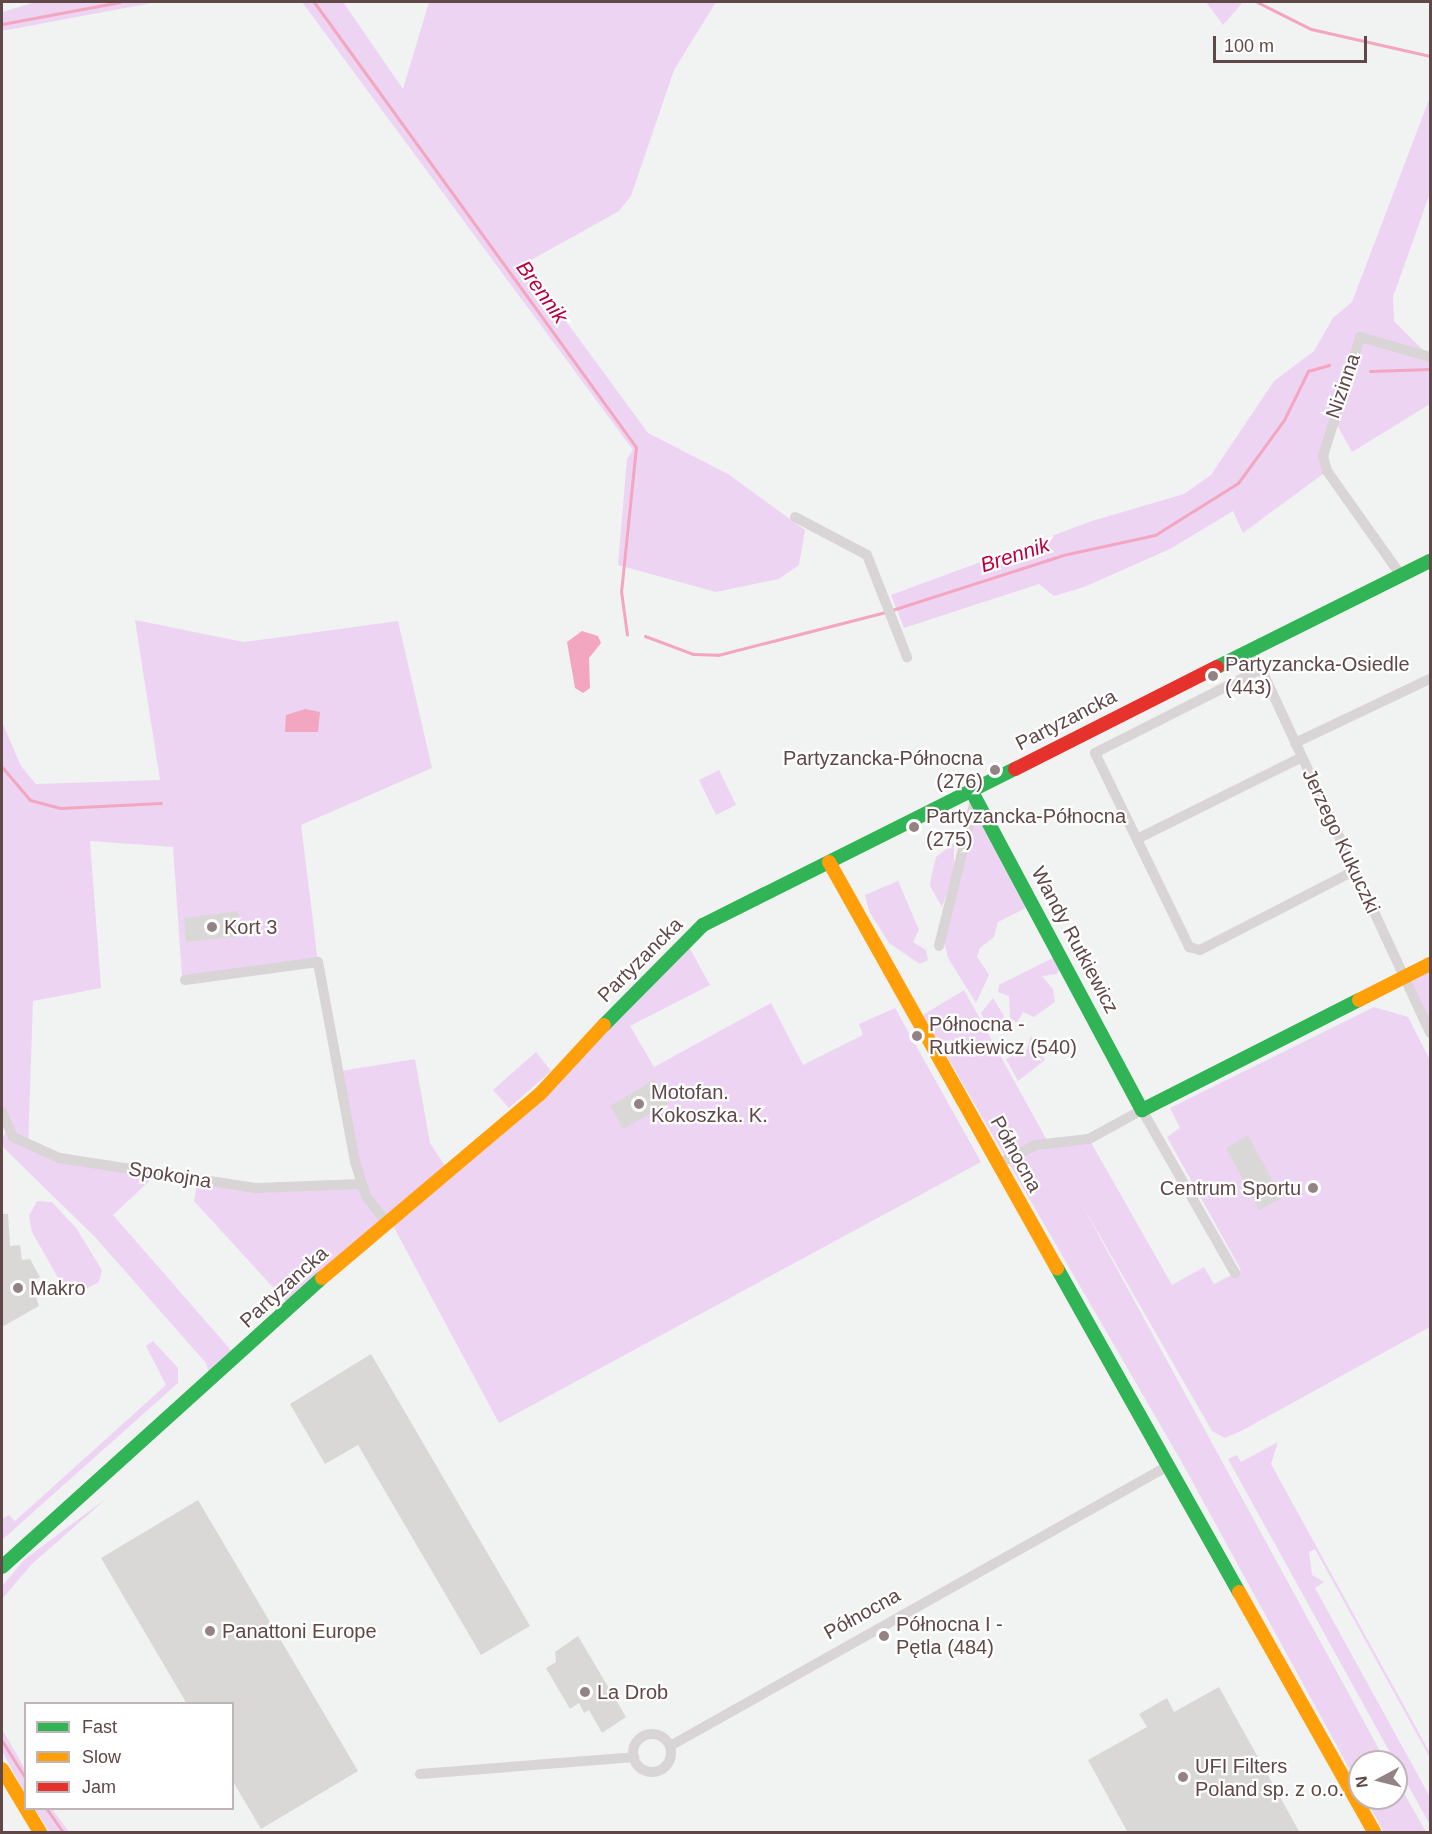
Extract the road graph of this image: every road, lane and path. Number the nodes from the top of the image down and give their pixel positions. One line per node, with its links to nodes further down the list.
1 (1431, 357): 4 (street, Nizinna)
2 (795, 518): 6 (street)
3 (1428, 567): 4 (main road, Partyzancka)
4 (1400, 574): 5 (main road, Partyzancka)
5 (1252, 649): 7 (street, Jerzego Kukuczki); 11 (main road, Partyzancka)
6 (907, 657)
7 (1261, 669): 9 (street, Jerzego Kukuczki); 12 (street)
8 (1431, 679): 9 (street)
9 (1295, 743): 10 (street, Jerzego Kukuczki)
10 (1302, 757): 12 (street); 14 (street, Jerzego Kukuczki)
11 (973, 795): 13 (main road, Partyzancka); 15 (street); 20 (main road, Wandy Rutkiewicz)
12 (1137, 839): 14 (street)
13 (829, 862): 22 (main road, Północna); 24 (main road, Partyzancka)
14 (1354, 871): 17 (street, Jerzego Kukuczki)
15 (939, 946)
16 (1431, 964): 17 (main road)
17 (1404, 977): 19 (street, Jerzego Kukuczki); 20 (main road)
18 (185, 980): 23 (street)
19 (1431, 1033)
20 (1142, 1110): 22 (street); 25 (street, Wandy Rutkiewicz)
21 (2, 1112): 23 (street, Spokojna)
22 (998, 1164): 26 (main road, Północna)
23 (362, 1184): 24 (street)
24 (387, 1223): 27 (main road, Partyzancka)
25 (1235, 1273)
26 (1168, 1466): 28 (street, Północna); 35 (main road, Północna)
27 (2, 1567)
28 (670, 1746): 29 (street); 29 (street)
29 (634, 1756): 31 (street)
30 (2, 1769): 32 (main road)
31 (420, 1774)
32 (24, 1806)
33 (26, 1810): 34 (main road)
34 (40, 1833)
35 (1374, 1833)

